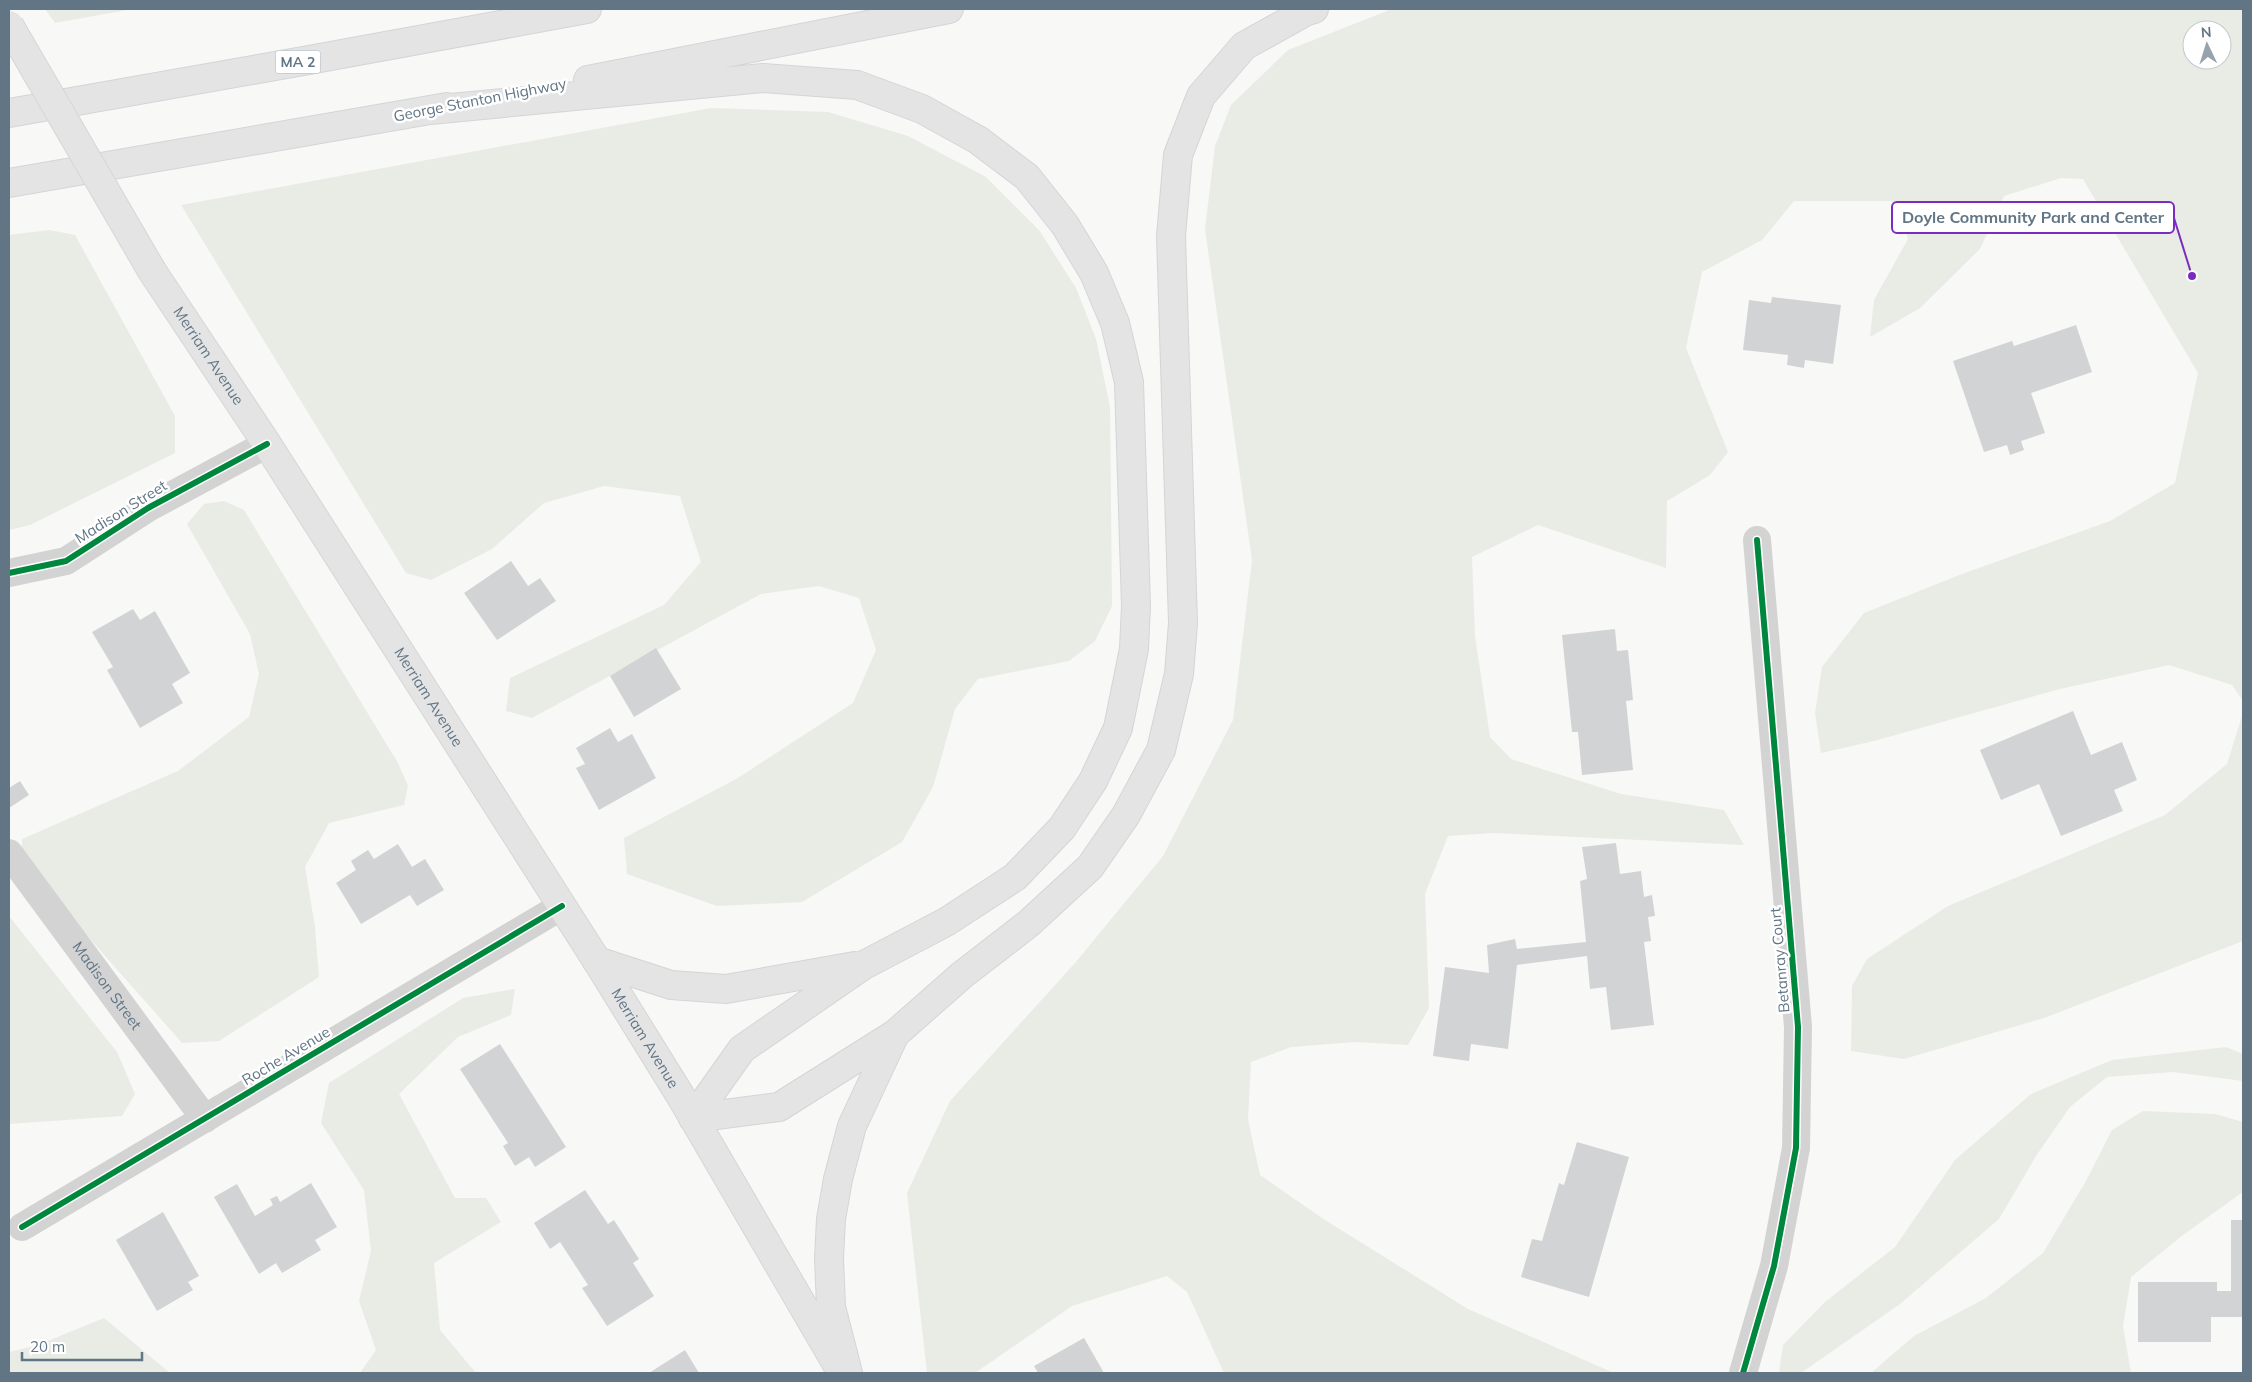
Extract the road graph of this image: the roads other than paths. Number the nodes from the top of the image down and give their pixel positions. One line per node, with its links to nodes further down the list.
1 (588, 9): 6 (main road, MA 2)
2 (949, 9): 5 (main road, George Stanton Highway)
3 (1314, 9): 15 (main road)
4 (9, 24): 8 (main road, Merriam Avenue, bridge)
5 (430, 110): 7 (main road, George Stanton Highway); 14 (main road)
6 (9, 113)
7 (9, 182)
8 (267, 444): 10 (street, Madison Street); 12 (main road, Merriam Avenue)
9 (1757, 540): 21 (street, Betanray Court)
10 (9, 573)
11 (9, 853): 17 (street, Madison Street)
12 (562, 906): 13 (main road, Merriam Avenue); 17 (street, Roche Avenue)
13 (597, 961): 14 (main road); 16 (main road, Merriam Avenue)
14 (864, 964): 16 (main road)
15 (895, 1034): 16 (main road); 20 (main road)
16 (693, 1118): 19 (main road, Merriam Avenue)
17 (205, 1119): 18 (street, Roche Avenue)
18 (22, 1227)
19 (842, 1373)
20 (848, 1373)
21 (1743, 1373)

